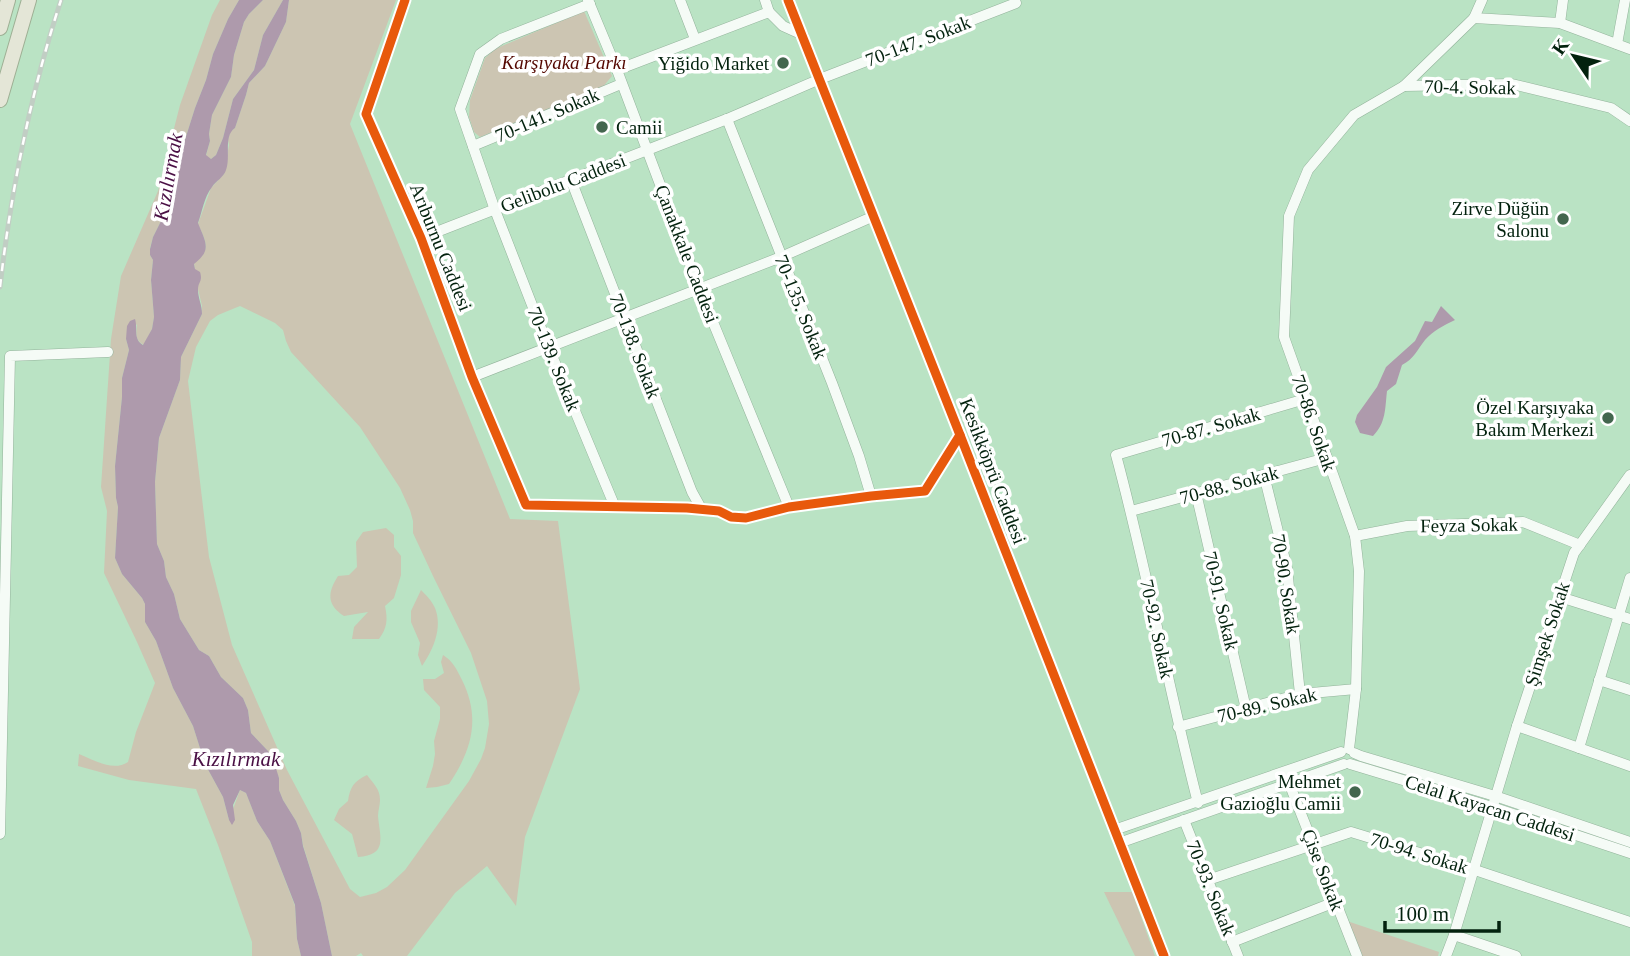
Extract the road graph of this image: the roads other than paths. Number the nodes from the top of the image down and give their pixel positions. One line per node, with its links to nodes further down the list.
1 (8, 0): 15 (highway)
2 (30, 0): 24 (highway)
3 (405, 0): 33 (street, Arıburnu Caddesi)
4 (680, 0): 17 (street)
5 (765, 0): 12 (street)
6 (788, 0): 16 (street, Kesikköprü Caddesi)
7 (1482, 0): 13 (street)
8 (1563, 0): 14 (street)
9 (1625, 0): 18 (street)
10 (589, 2): 20 (street, Çanakkale Caddesi); 28 (street, 70-139. Sokak)
11 (1016, 3): 21 (street, 70-147. Sokak)
12 (769, 12): 16 (street); 17 (street)
13 (1474, 18): 14 (street); 23 (street)
14 (1560, 23): 18 (street)
15 (0, 28)
16 (803, 35): 21 (street, Kesikköprü Caddesi)
17 (695, 39): 20 (street)
18 (1617, 44): 19 (street)
19 (1630, 49)
20 (617, 70): 22 (street, Çanakkale Caddesi)
21 (820, 79): 26 (street, Gelibolu Caddesi); 32 (street, Kesikköprü Caddesi)
22 (621, 84): 28 (street, 70-141. Sokak); 29 (street, Çanakkale Caddesi)
23 (1404, 86): 25 (street, 70-4. Sokak); 27 (street, 70-4. Sokak)
24 (0, 100)
25 (1354, 115): 40 (street, 70-86. Sokak)
26 (727, 119): 29 (street, Gelibolu Caddesi); 34 (street, 70-135. Sokak)
27 (1630, 121)
28 (473, 146): 31 (street, 70-139. Sokak)
29 (646, 150): 30 (street, Gelibolu Caddesi); 35 (street, Çanakkale Caddesi)
30 (571, 180): 31 (street, Gelibolu Caddesi); 36 (street, 70-138. Sokak)
31 (495, 210): 33 (street, Gelibolu Caddesi); 37 (street, 70-139. Sokak)
32 (874, 216): 34 (street); 41 (street, Kesikköprü Caddesi)
33 (421, 238): 39 (street, Arıburnu Caddesi)
34 (781, 257): 35 (street); 47 (street, 70-135. Sokak)
35 (699, 288): 36 (street); 49 (street, Çanakkale Caddesi)
36 (624, 317): 37 (street); 50 (street, 70-138. Sokak)
37 (548, 346): 39 (street); 48 (street, 70-139. Sokak)
38 (108, 352): 74 (street)
39 (472, 377): 48 (street, Arıburnu Caddesi)
40 (1305, 399): 42 (street, 70-87. Sokak); 43 (street, 70-86. Sokak)
41 (960, 435): 47 (street); 73 (street, Kesikköprü Caddesi)
42 (1116, 455): 51 (street, 70-92. Sokak)
43 (1326, 458): 44 (street, 70-88. Sokak); 52 (street, 70-86. Sokak)
44 (1264, 475): 46 (street, 70-88. Sokak); 61 (street, 70-90. Sokak)
45 (1630, 475): 53 (street, Şimşek Sokak)
46 (1196, 493): 51 (street, 70-88. Sokak); 62 (street, 70-91. Sokak)
47 (871, 496): 49 (street)
48 (615, 507): 50 (street)
49 (789, 507): 50 (street)
50 (702, 510)
51 (1131, 511): 64 (street, 70-92. Sokak)
52 (1355, 536): 53 (street, Feyza Sokak); 59 (street, 70-86. Sokak)
53 (1580, 545): 55 (street, Şimşek Sokak)
54 (1630, 578): 56 (street)
55 (1560, 597): 56 (street); 63 (street, Şimşek Sokak)
56 (1619, 614): 57 (street); 58 (street)
57 (1630, 618)
58 (1599, 680): 60 (street); 65 (street)
59 (1356, 689): 61 (street, 70-89. Sokak); 66 (street, 70-86. Sokak)
60 (1630, 690)
61 (1300, 694): 62 (street, 70-89. Sokak)
62 (1246, 709): 64 (street, 70-89. Sokak)
63 (1517, 726): 65 (street); 70 (street, Şimşek Sokak)
64 (1178, 727): 71 (street, 70-92. Sokak)
65 (1579, 748): 68 (street)
66 (1348, 751): 67 (street); 70 (street, Celal Kayacan Caddesi); 71 (street)
67 (1347, 764): 69 (street); 70 (street, Celal Kayacan Caddesi)
68 (1630, 766)
69 (1289, 783): 72 (street); 77 (street, Çise Sokak)
70 (1493, 802): 75 (street, Celal Kayacan Caddesi); 78 (street, Celal Kayacan Caddesi); 79 (street, Şimşek Sokak)
71 (1198, 803): 73 (street)
72 (1184, 820): 76 (street); 80 (street, 70-93. Sokak)
73 (1114, 831): 76 (street, Kesikköprü Caddesi)
74 (0, 834)
75 (1630, 842)
76 (1119, 843): 85 (street, Kesikköprü Caddesi)
77 (1313, 844): 79 (street, 70-94. Sokak); 80 (street, 70-94. Sokak); 81 (street, Çise Sokak)
78 (1630, 853)
79 (1472, 869): 82 (street, 70-94. Sokak); 83 (street, Şimşek Sokak)
80 (1208, 880): 84 (street, 70-93. Sokak)
81 (1335, 902): 84 (street); 87 (street, Çise Sokak)
82 (1630, 922)
83 (1454, 935): 88 (street, Şimşek Sokak); 89 (street)
84 (1232, 942): 86 (street, 70-93. Sokak)
85 (1164, 956)
86 (1238, 956)
87 (1356, 956)
88 (1446, 956)
89 (1516, 956)

